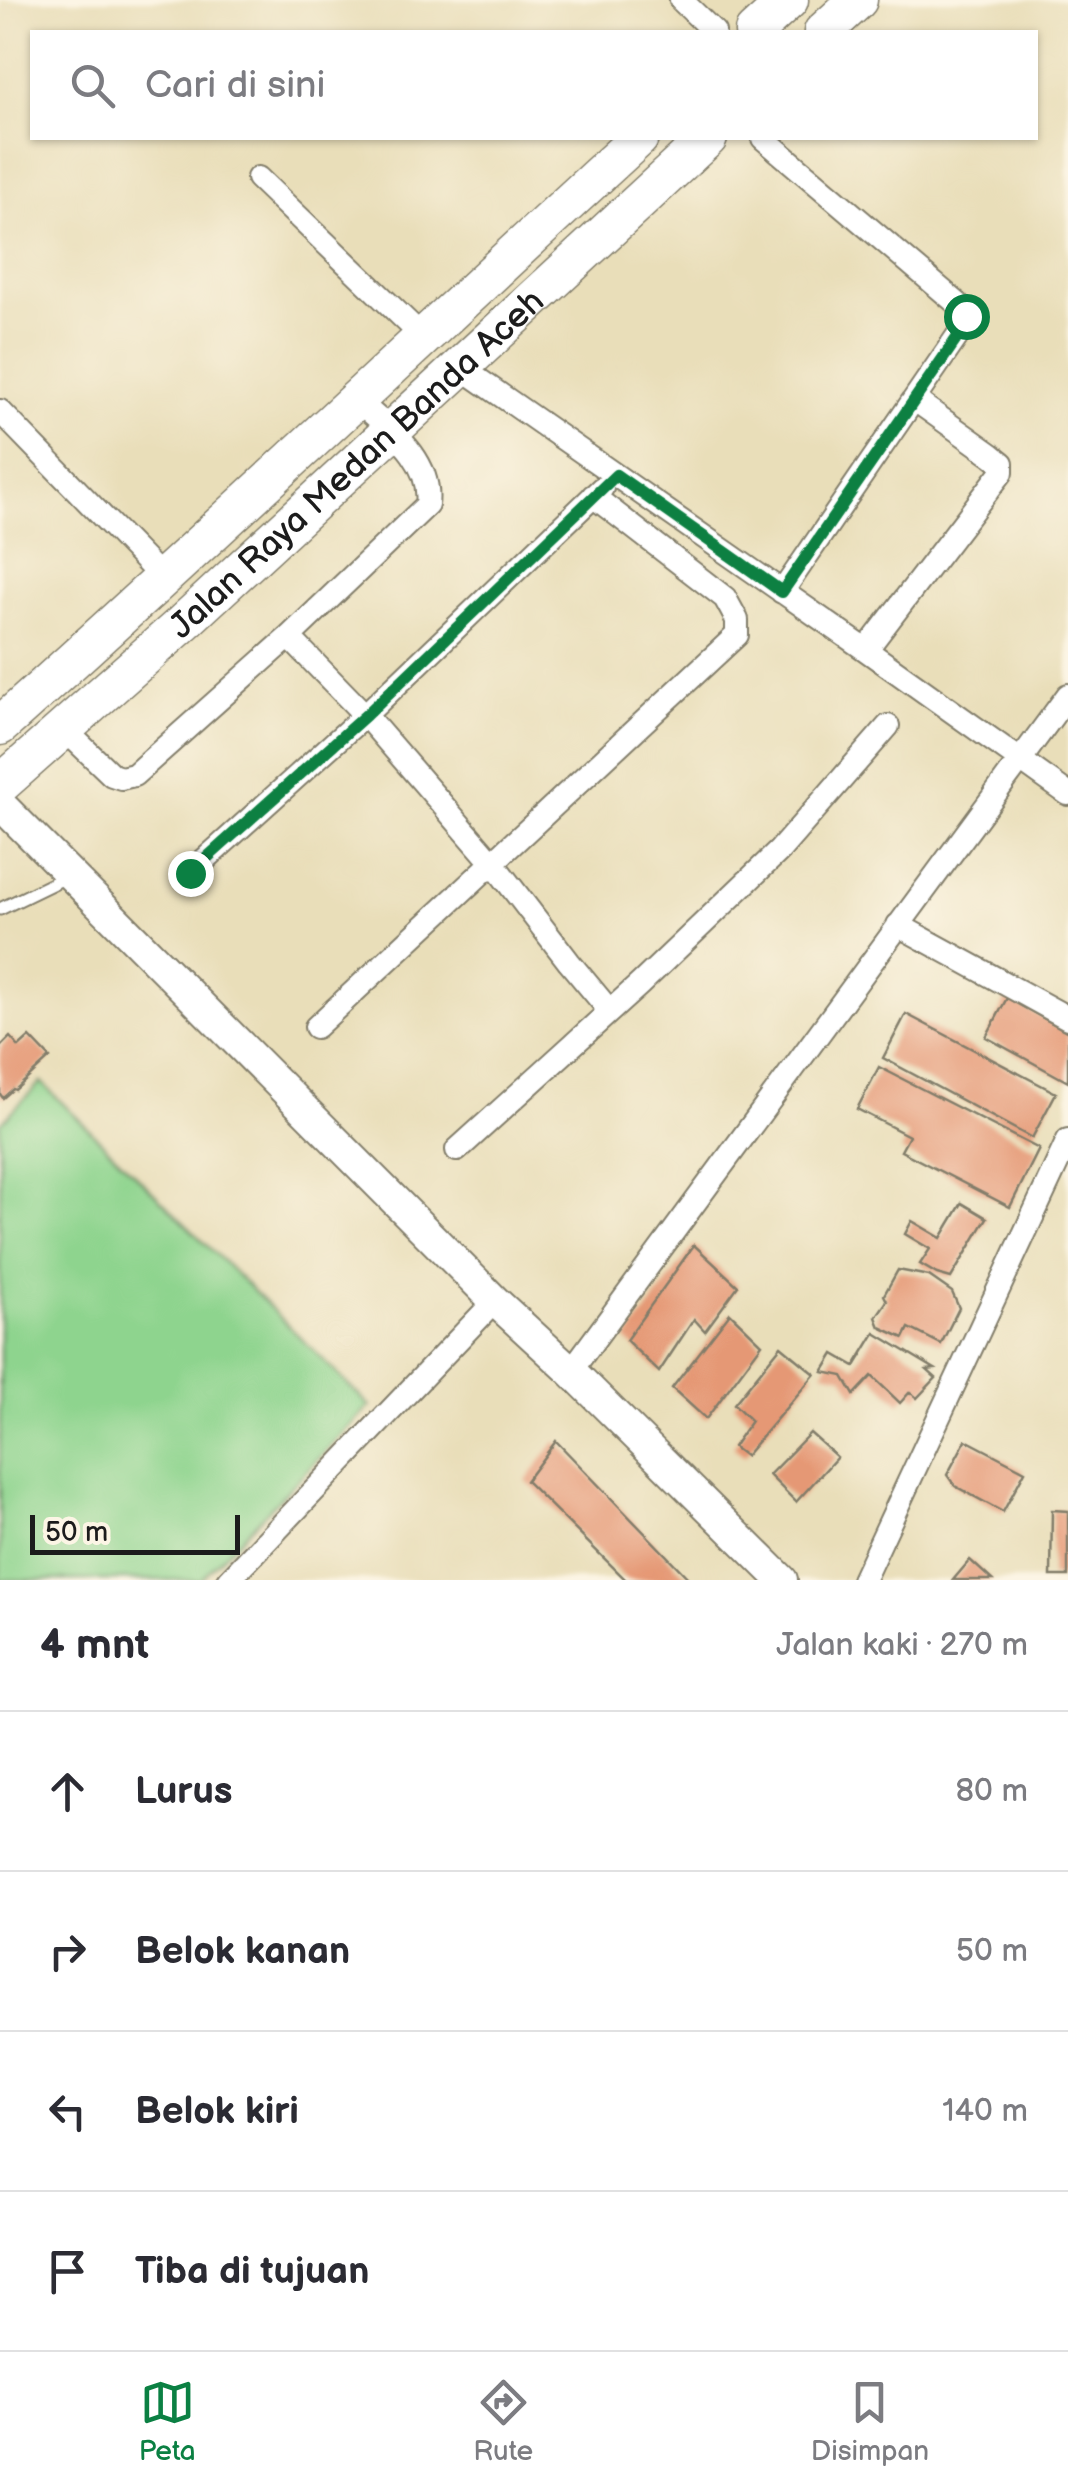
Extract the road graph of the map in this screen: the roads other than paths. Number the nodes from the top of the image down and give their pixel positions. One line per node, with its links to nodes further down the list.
1 (681, 0): 4 (street)
2 (789, 0): 5 (highway)
3 (858, 0): 6 (highway)
4 (712, 30)
5 (756, 30)
6 (824, 30)
7 (637, 140): 11 (highway, Jalan Raya Medan Banda Aceh)
8 (706, 140): 12 (highway, Jalan Raya Medan Banda Aceh)
9 (765, 140): 14 (street)
10 (258, 178): 11 (street)
11 (422, 336): 13 (highway, Jalan Raya Medan Banda Aceh)
12 (459, 366): 16 (highway, Jalan Raya Medan Banda Aceh); 17 (street)
13 (356, 399): 16 (street); 19 (highway, Jalan Raya Medan Banda Aceh)
14 (915, 400): 20 (street); 22 (street)
15 (0, 411): 19 (street)
16 (389, 431): 21 (street); 27 (highway, Jalan Raya Medan Banda Aceh)
17 (616, 475): 18 (street); 20 (street)
18 (593, 496): 24 (street); 32 (street)
19 (164, 580): 25 (highway, Jalan Raya Medan Banda Aceh)
20 (782, 592): 22 (street)
21 (288, 637): 24 (street); 27 (street)
22 (866, 650): 28 (street)
23 (1068, 695): 28 (street)
24 (366, 715): 32 (street); 33 (street)
25 (0, 726)
26 (888, 726): 37 (street)
27 (63, 728): 29 (highway, Jalan Raya Medan Banda Aceh)
28 (1020, 760): 30 (street); 36 (street)
29 (0, 785)
30 (1068, 794)
31 (0, 804): 34 (main road)
32 (492, 862): 37 (street); 39 (street)
33 (190, 873)
34 (70, 875): 35 (lane); 42 (main road)
35 (0, 908)
36 (898, 925): 38 (street); 43 (street)
37 (609, 1010): 41 (street)
38 (1068, 1018)
39 (316, 1028)
40 (1068, 1140): 46 (street)
41 (458, 1150)
42 (494, 1301): 43 (main road); 44 (street)
43 (571, 1371): 45 (main road)
44 (229, 1580)
45 (782, 1580)
46 (863, 1580)

